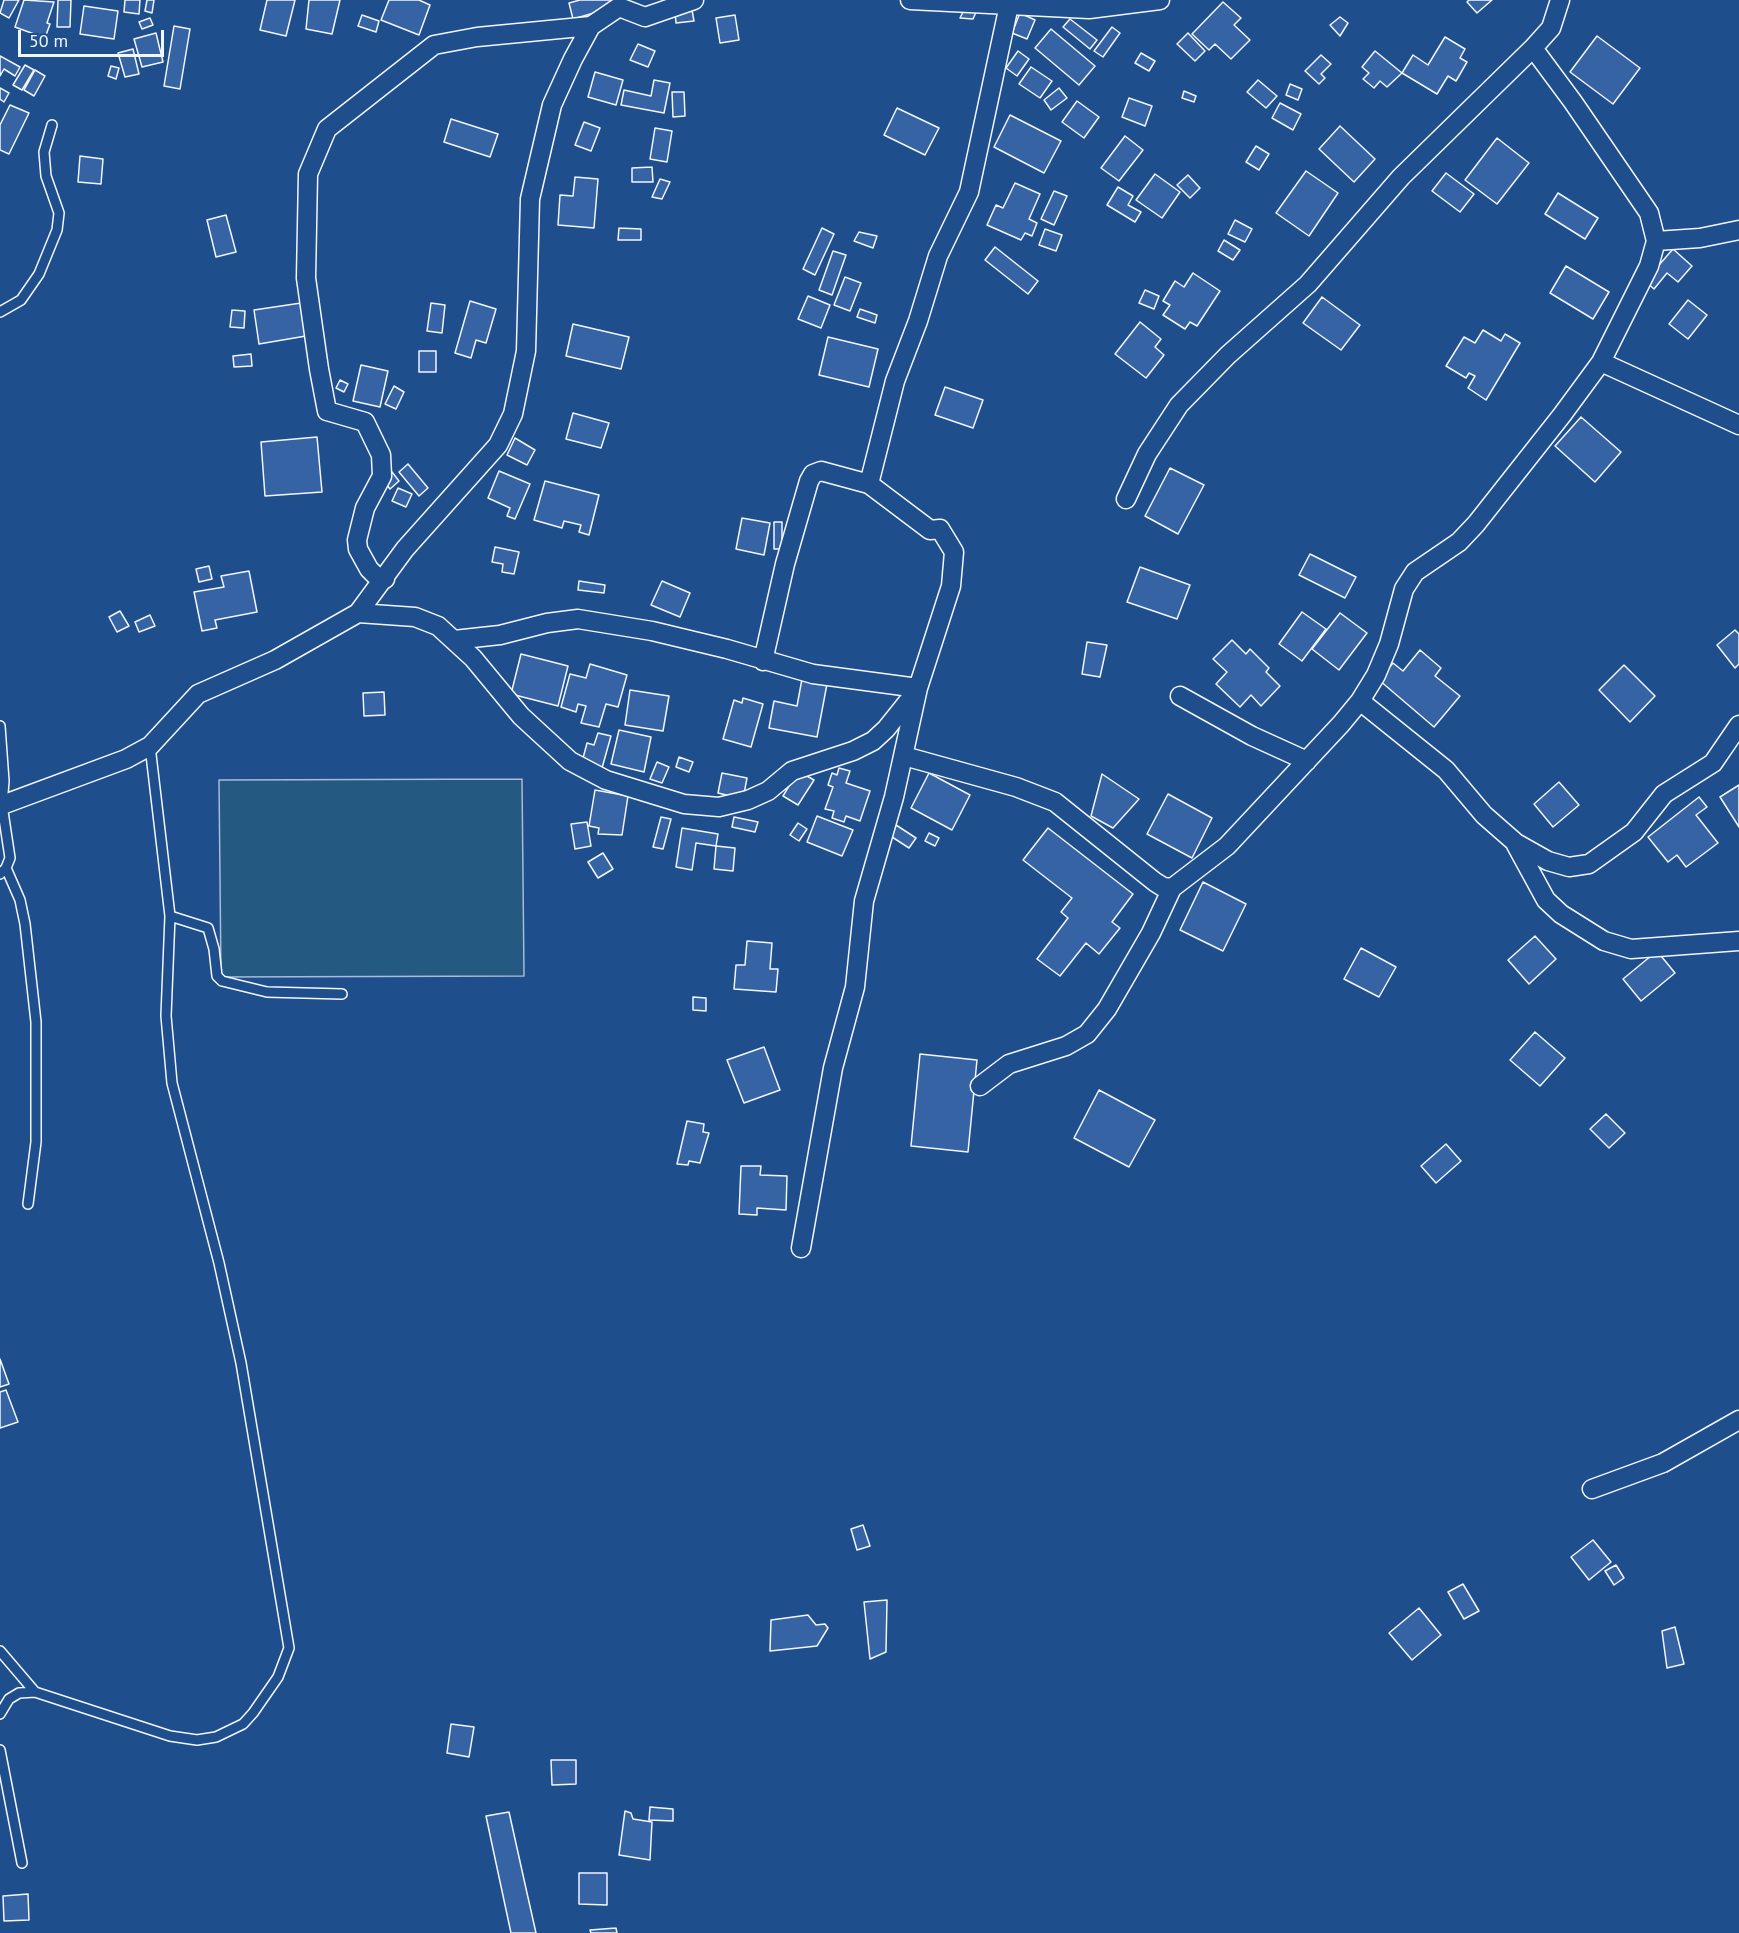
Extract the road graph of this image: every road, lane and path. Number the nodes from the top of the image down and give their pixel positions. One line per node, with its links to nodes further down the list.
1 (694, 0): 6 (street)
2 (910, 0): 5 (street)
3 (1160, 0): 5 (street)
4 (1560, 0): 7 (street)
5 (1009, 5): 14 (street)
6 (591, 27): 16 (street); 16 (street)
7 (1533, 48): 10 (street); 15 (street)
8 (52, 125): 11 (lane)
9 (1739, 230): 10 (street)
10 (1656, 241): 12 (street)
11 (0, 312)
12 (1601, 362): 13 (street); 22 (street)
13 (1739, 425)
14 (869, 484): 19 (street); 20 (street)
15 (1126, 499)
16 (385, 579): 17 (street)
17 (358, 613): 18 (street); 25 (street)
18 (454, 640): 19 (street); 20 (street)
19 (764, 661): 20 (street)
20 (918, 688): 26 (street)
21 (1180, 696): 27 (street)
22 (1360, 701): 27 (street); 29 (street)
23 (1739, 725): 29 (street)
24 (0, 726): 28 (lane)
25 (150, 746): 28 (street); 32 (lane)
26 (904, 756): 31 (street); 37 (street)
27 (1307, 761): 31 (street)
28 (2, 805): 30 (lane)
29 (1516, 843): 33 (street)
30 (3, 871): 36 (lane)
31 (1172, 888): 35 (street)
32 (170, 916): 34 (lane); 41 (lane)
33 (1739, 941)
34 (342, 993)
35 (980, 1086)
36 (28, 1204)
37 (801, 1248)
38 (1739, 1420): 39 (street)
39 (1593, 1489)
40 (0, 1651): 41 (lane)
41 (35, 1692): 42 (lane)
42 (0, 1714)
43 (0, 1750): 44 (lane)
44 (22, 1863)

